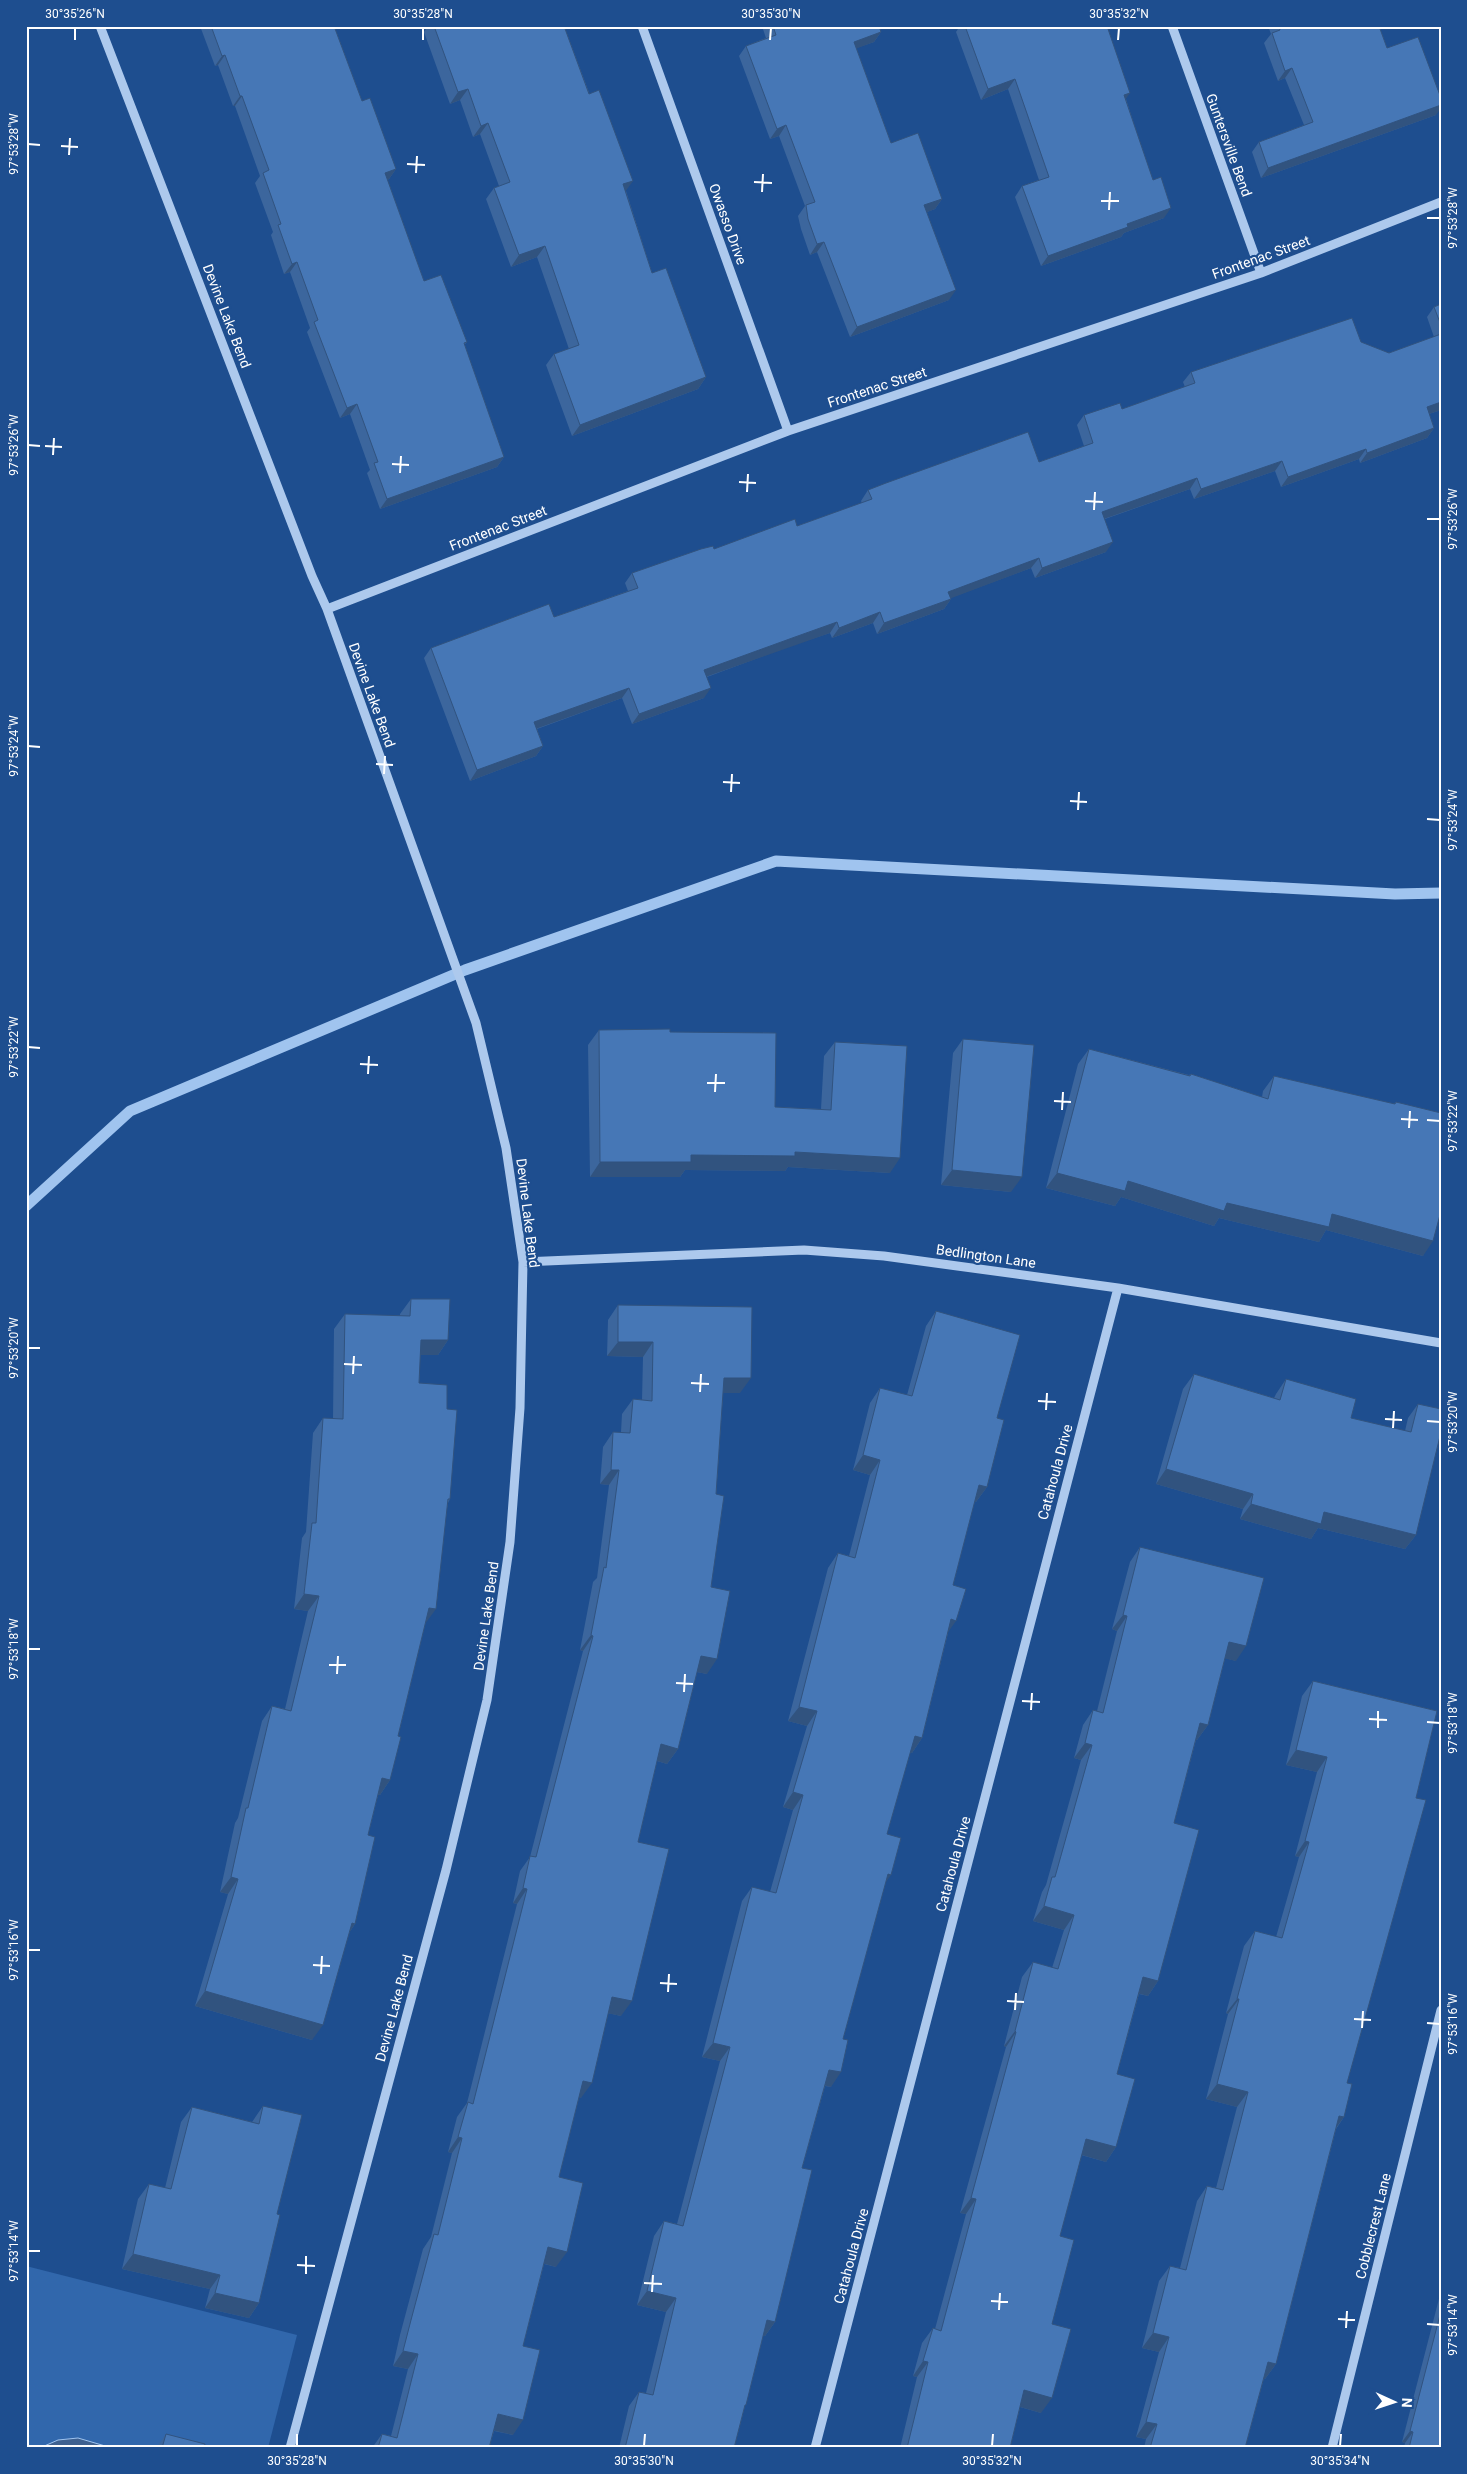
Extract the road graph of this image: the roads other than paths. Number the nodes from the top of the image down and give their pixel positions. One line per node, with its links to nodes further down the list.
1 (100, 26): 7 (street, Devine Lake Bend)
2 (642, 26): 6 (street, Owasso Drive)
3 (1172, 26): 5 (street, Guntersville Bend)
4 (1441, 202): 5 (street, Frontenac Street)
5 (1260, 273): 6 (street, Frontenac Street)
6 (788, 431): 7 (street, Frontenac Street)
7 (327, 609): 8 (street, Devine Lake Bend)
8 (523, 1262): 9 (street, Bedlington Lane); 12 (street, Devine Lake Bend)
9 (1118, 1288): 10 (street, Bedlington Lane); 13 (street, Catahoula Drive)
10 (1441, 1343)
11 (1441, 2010): 14 (street, Cobblecrest Lane)
12 (290, 2448)
13 (815, 2448)
14 (1332, 2448)

